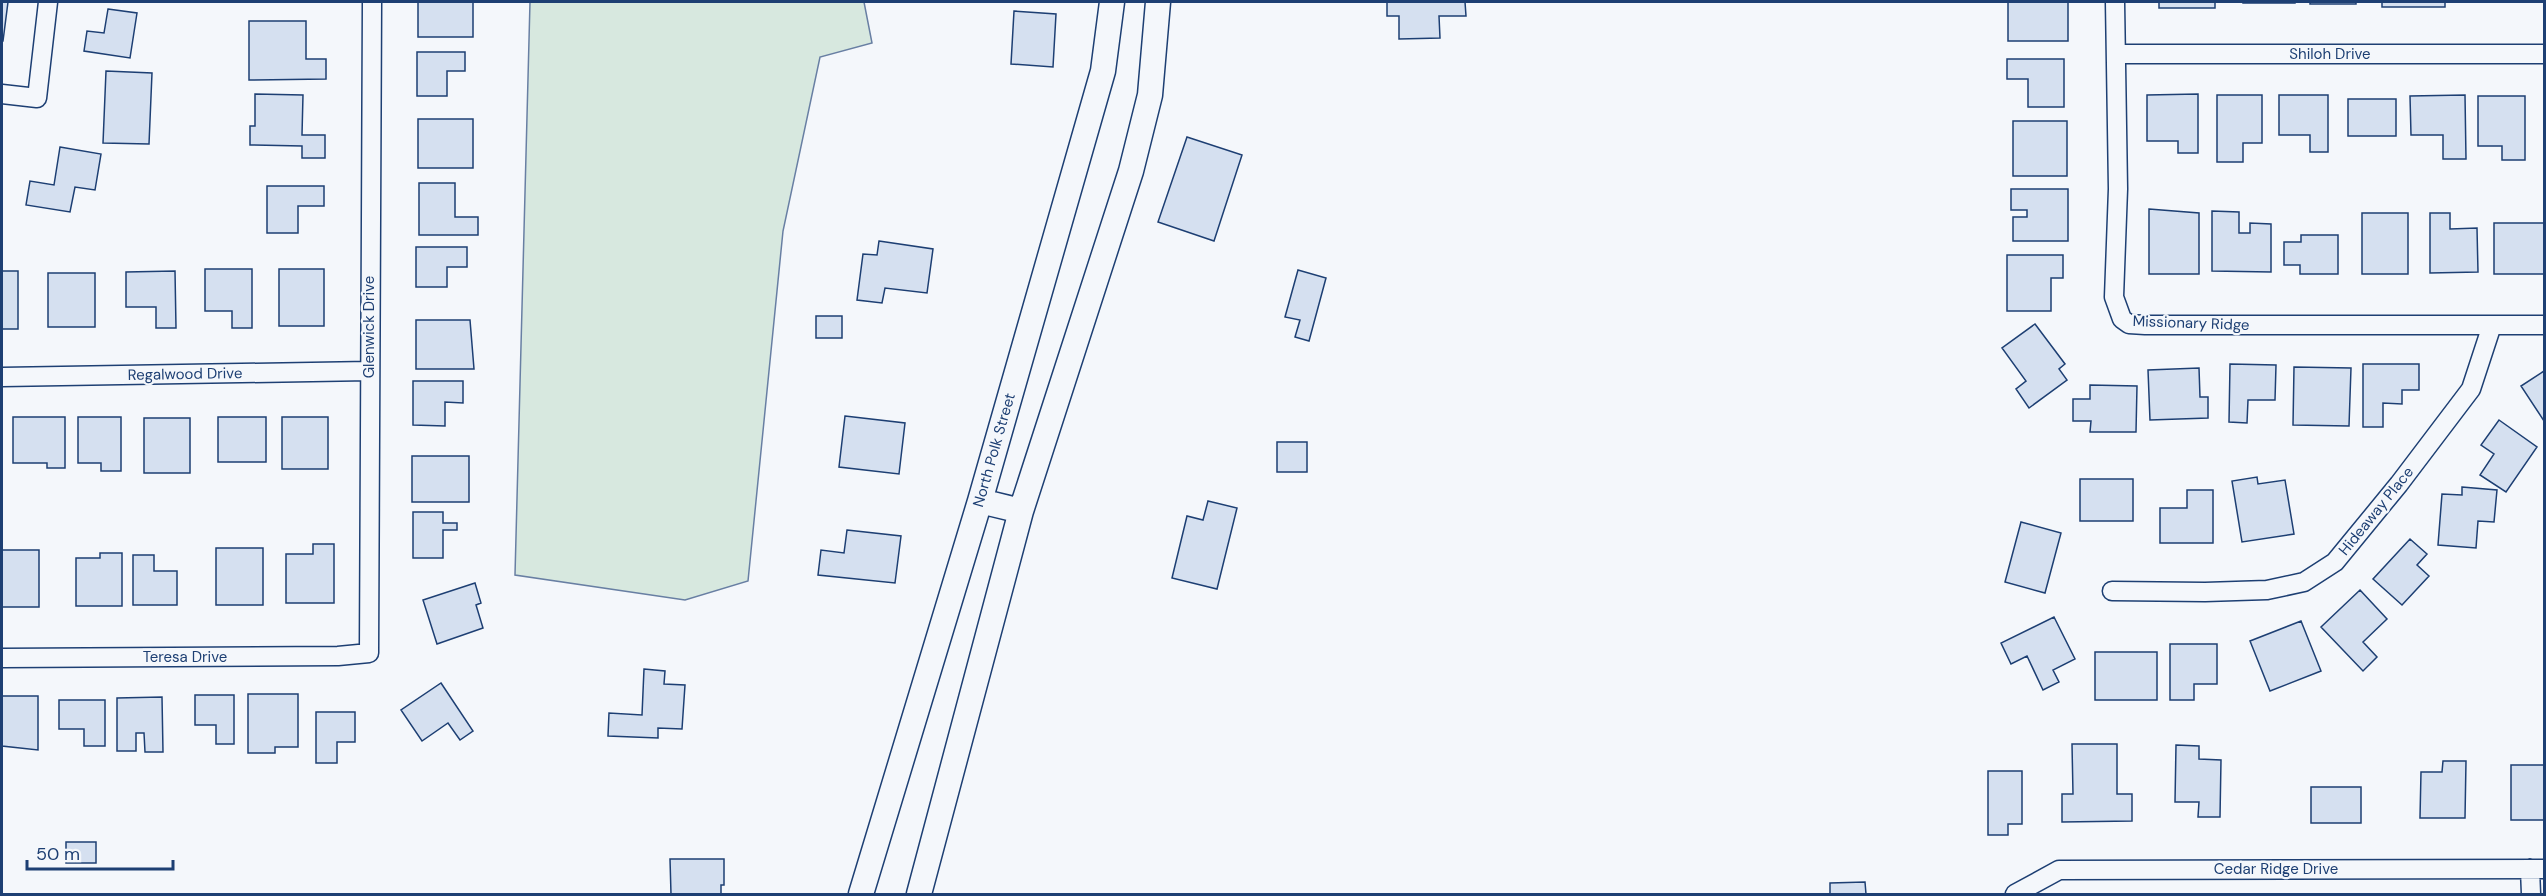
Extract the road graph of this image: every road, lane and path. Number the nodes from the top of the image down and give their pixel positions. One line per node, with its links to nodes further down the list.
1 (48, 2): 8 (street)
2 (372, 2): 11 (street, Glenwick Drive)
3 (1112, 2): 13 (main road, North Polk Street)
4 (1158, 2): 14 (main road)
5 (2115, 2): 6 (street, Missionary Ridge)
6 (2116, 54): 7 (street, Shiloh Drive); 9 (street, Missionary Ridge)
7 (2544, 54)
8 (2, 94)
9 (2492, 325): 10 (street, Missionary Ridge); 15 (street, Hideaway Place)
10 (2544, 326)
11 (369, 371): 12 (street, Regalwood Drive); 16 (street, Glenwick Drive)
12 (2, 376)
13 (980, 501): 14 (main road); 19 (main road, North Polk Street)
14 (1021, 511): 20 (main road)
15 (2112, 591)
16 (369, 653): 17 (street, Teresa Drive)
17 (2, 658)
18 (2537, 869): 21 (street, Cedar Ridge Drive); 22 (street)
19 (861, 894)
20 (919, 894)
21 (2015, 894)
22 (2530, 894)

